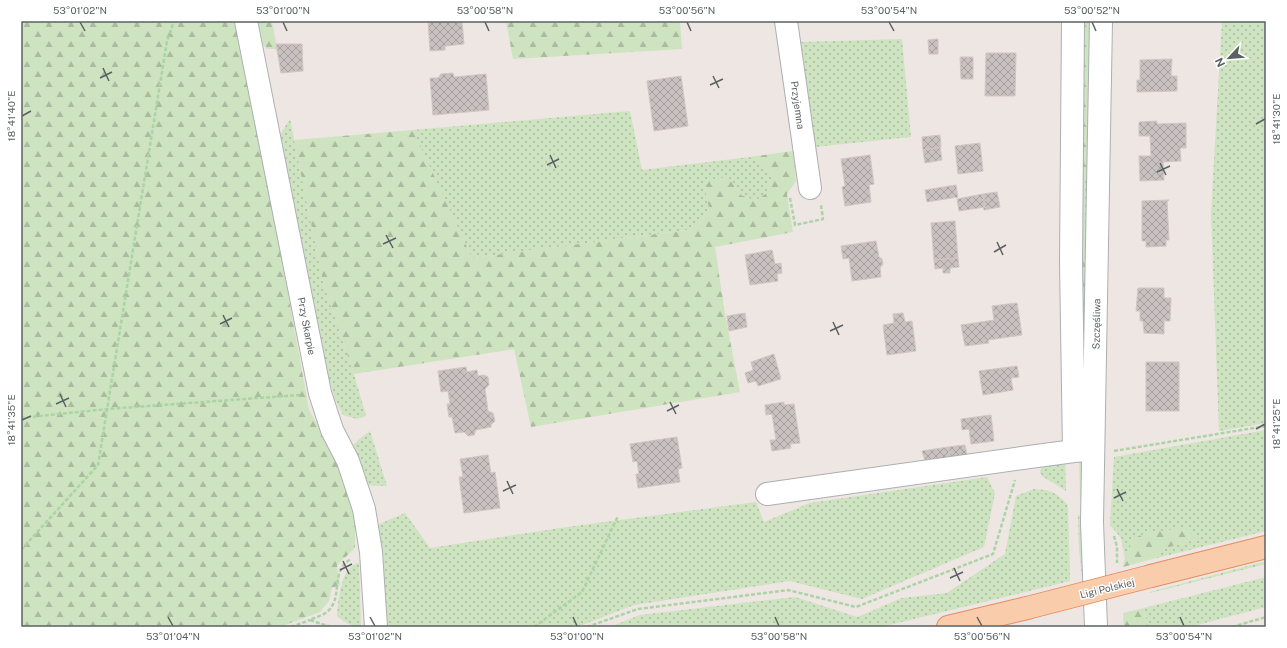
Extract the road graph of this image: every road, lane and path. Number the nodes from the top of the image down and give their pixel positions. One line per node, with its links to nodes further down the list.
1 (174, 21): 8 (path)
2 (246, 21): 7 (street, Przy Skarpie)
3 (786, 21): 6 (street, Przyjemna)
4 (1073, 21): 11 (street)
5 (1101, 21): 11 (street, Szczęśliwa)
6 (810, 188)
7 (320, 393): 8 (path); 17 (street, Przy Skarpie)
8 (107, 409): 9 (path); 16 (path)
9 (21, 418)
10 (1266, 426): 11 (path)
11 (1092, 451): 12 (street); 26 (street, Szczęśliwa)
12 (1022, 458): 13 (street); 24 (path)
13 (767, 494)
14 (618, 516): 23 (path)
15 (1266, 547): 25 (main road, Ligi Polskiej, bridge)
16 (21, 550)
17 (371, 552): 19 (path); 22 (street, Przy Skarpie)
18 (1266, 617): 27 (path)
19 (310, 620): 20 (path); 21 (path)
20 (291, 627)
21 (331, 627)
22 (376, 627)
23 (534, 627)
24 (587, 627)
25 (948, 627)
26 (1096, 627)
27 (1232, 627)

